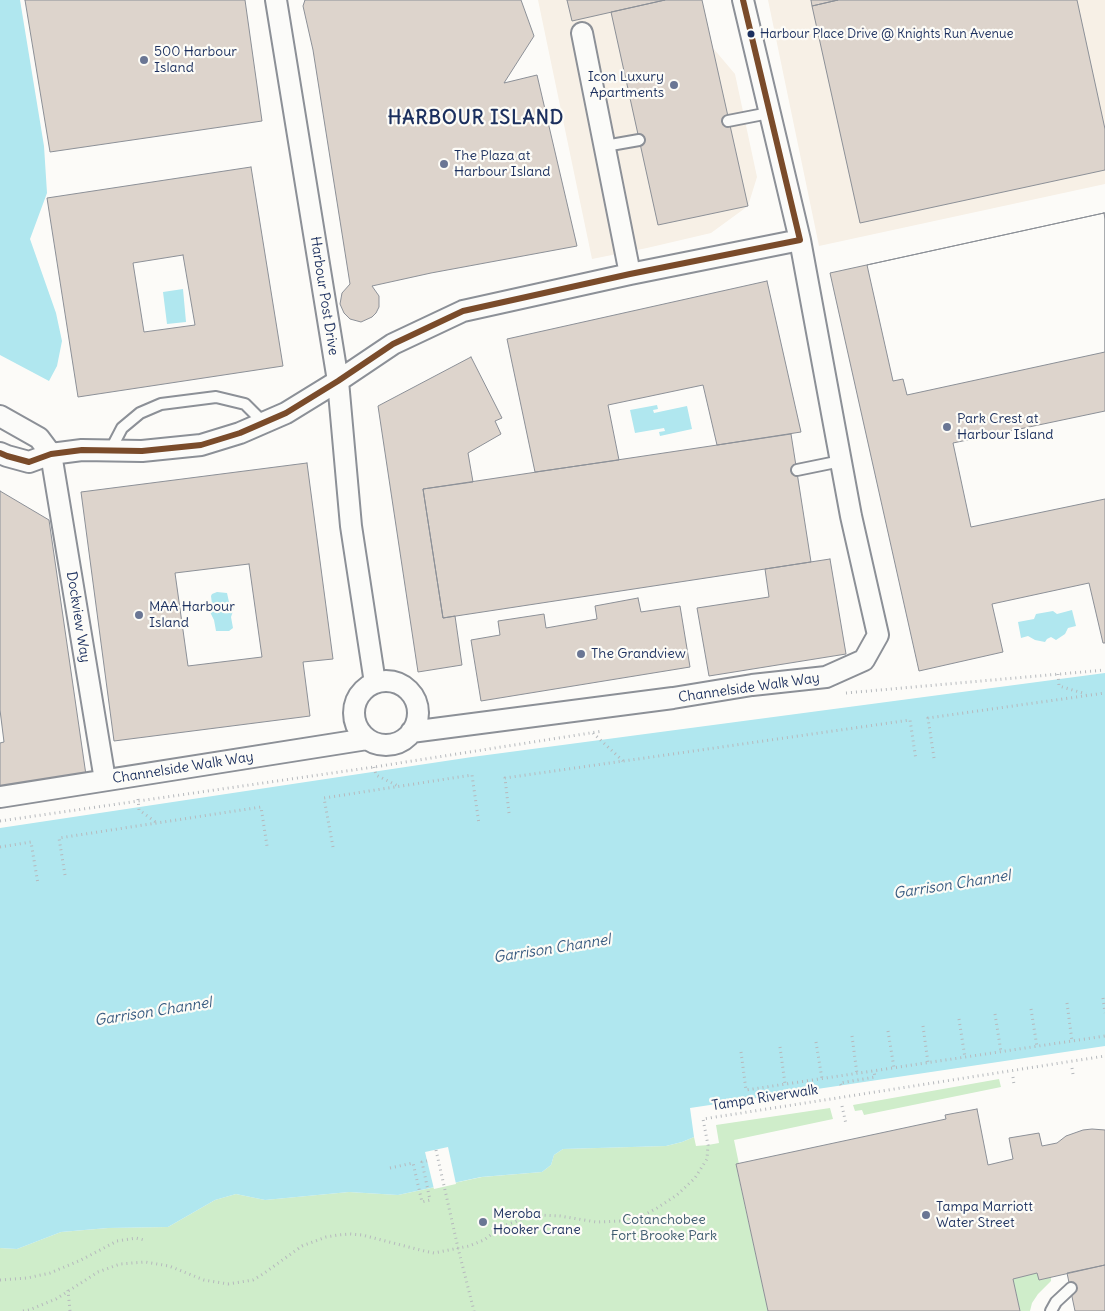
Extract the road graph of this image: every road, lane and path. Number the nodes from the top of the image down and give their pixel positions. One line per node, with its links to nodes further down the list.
1 (276, 0): 10 (street, Harbour Post Drive)
2 (743, 0): 4 (street, Channelside Walk Way)
3 (582, 33): 7 (street)
4 (769, 113): 5 (lane); 8 (street, Channelside Walk Way)
5 (728, 121)
6 (640, 140): 7 (lane)
7 (605, 146): 9 (street)
8 (800, 240): 9 (street); 16 (street, Channelside Walk Way)
9 (630, 274): 10 (street)
10 (338, 382): 12 (street); 20 (street, Harbour Post Drive)
11 (0, 416): 15 (street)
12 (264, 422): 13 (street); 13 (lane)
13 (110, 451): 15 (street)
14 (0, 453): 15 (street)
15 (51, 454): 32 (street, Dockview Way)
16 (841, 461): 17 (lane); 25 (street, Channelside Walk Way)
17 (797, 470)
18 (1105, 670): 19 (path)
19 (1058, 674): 22 (path); 23 (path)
20 (375, 683): 25 (street); 27 (street)
21 (1105, 693): 23 (path)
22 (841, 694)
23 (1089, 695): 28 (path)
24 (612, 730): 26 (path)
25 (411, 732): 27 (street)
26 (593, 733): 30 (path); 31 (path)
27 (367, 739): 32 (street, Channelside Walk Way)
28 (934, 758)
29 (916, 760): 30 (path)
30 (623, 761): 36 (path)
31 (374, 767): 33 (path); 35 (path)
32 (105, 780): 34 (street, Channelside Walk Way)
33 (398, 786): 39 (path); 42 (path)
34 (0, 797)
35 (138, 801): 37 (path); 38 (path)
36 (509, 813)
37 (0, 822)
38 (158, 823): 40 (path); 43 (path)
39 (479, 824)
40 (267, 846)
41 (0, 847): 44 (path)
42 (333, 847)
43 (65, 875)
44 (38, 884)
45 (1103, 998): 48 (path)
46 (1067, 1003): 55 (path)
47 (1031, 1009): 57 (path)
48 (1105, 1013)
49 (995, 1014): 60 (path)
50 (959, 1019): 62 (path)
51 (923, 1026): 63 (path)
52 (888, 1031): 64 (path)
53 (852, 1036): 67 (path)
54 (1105, 1036): 55 (path)
55 (1072, 1041): 57 (path)
56 (816, 1042): 70 (path)
57 (1037, 1047): 60 (path)
58 (780, 1048): 71 (path)
59 (741, 1052): 71 (path)
60 (1000, 1052): 62 (path)
61 (1105, 1056): 80 (path, Tampa Riverwalk)
62 (965, 1058): 63 (path)
63 (928, 1063): 64 (path)
64 (894, 1068): 66 (path)
65 (1072, 1068): 68 (path)
66 (874, 1071): 67 (path); 73 (path)
67 (857, 1074): 70 (path)
68 (1073, 1074)
69 (1012, 1077): 72 (path)
70 (822, 1079): 71 (path)
71 (786, 1084)
72 (1014, 1085)
73 (841, 1086)
74 (842, 1106): 75 (path)
75 (846, 1124)
76 (436, 1150): 80 (path)
77 (427, 1161): 78 (path)
78 (390, 1168)
79 (144, 1240): 81 (path)
80 (458, 1248): 83 (path, Tampa Riverwalk); 86 (path)
81 (0, 1280)
82 (1071, 1288): 87 (lane)
83 (68, 1290): 84 (path, Tampa Riverwalk); 85 (path)
84 (23, 1311)
85 (70, 1311)
86 (474, 1311)
87 (1051, 1311)

